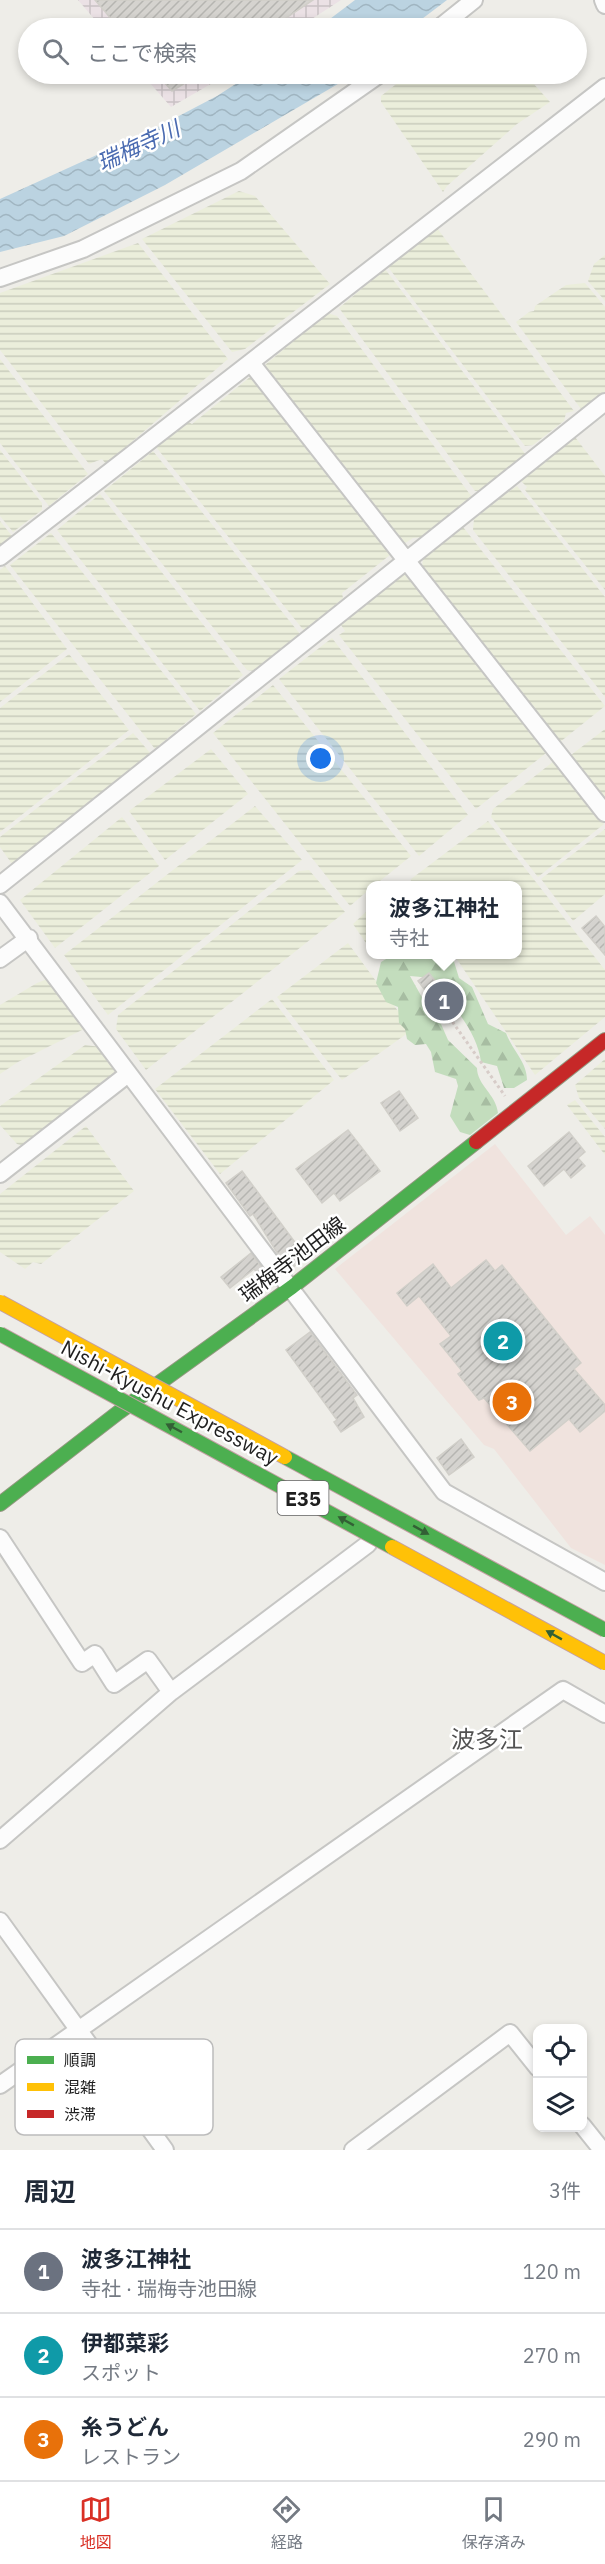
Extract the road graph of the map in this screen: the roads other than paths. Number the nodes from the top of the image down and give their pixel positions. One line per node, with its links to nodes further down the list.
1 (474, 0): 4 (street)
2 (603, 0): 3 (street)
3 (605, 5)
4 (451, 18)
5 (366, 84): 7 (street)
6 (605, 87): 8 (street)
7 (0, 278)
8 (251, 363): 10 (street); 11 (street)
9 (605, 402): 11 (street)
10 (0, 557)
11 (404, 560): 12 (street); 13 (street)
12 (605, 813)
13 (0, 885)
14 (0, 903): 15 (street)
15 (29, 938): 16 (street); 18 (street)
16 (0, 959)
17 (605, 1040): 20 (main road, 瑞梅寺池田線)
18 (128, 1074): 19 (street); 20 (street)
19 (0, 1174)
20 (292, 1287): 23 (main road, 瑞梅寺池田線); 26 (street)
21 (0, 1302): 27 (main road, Nishi-Kyushu Expressway / E35, one-way to 27, bridge)
22 (0, 1334): 28 (main road, Nishi-Kyushu Expressway / E35, one-way to 22, bridge)
23 (0, 1504)
24 (0, 1538): 29 (street)
25 (369, 1544): 29 (street)
26 (605, 1581)
27 (605, 1630)
28 (605, 1663)
29 (171, 1692): 31 (street)
30 (605, 1714): 33 (street)
31 (0, 1840)
32 (0, 1921): 33 (street)
33 (79, 2028): 34 (street); 35 (street)
34 (64, 2039)
35 (87, 2039)
36 (533, 2063): 42 (street)
37 (15, 2074): 38 (street)
38 (0, 2085)
39 (587, 2131): 43 (street)
40 (154, 2135): 41 (street)
41 (165, 2150)
42 (353, 2150)
43 (602, 2150)

